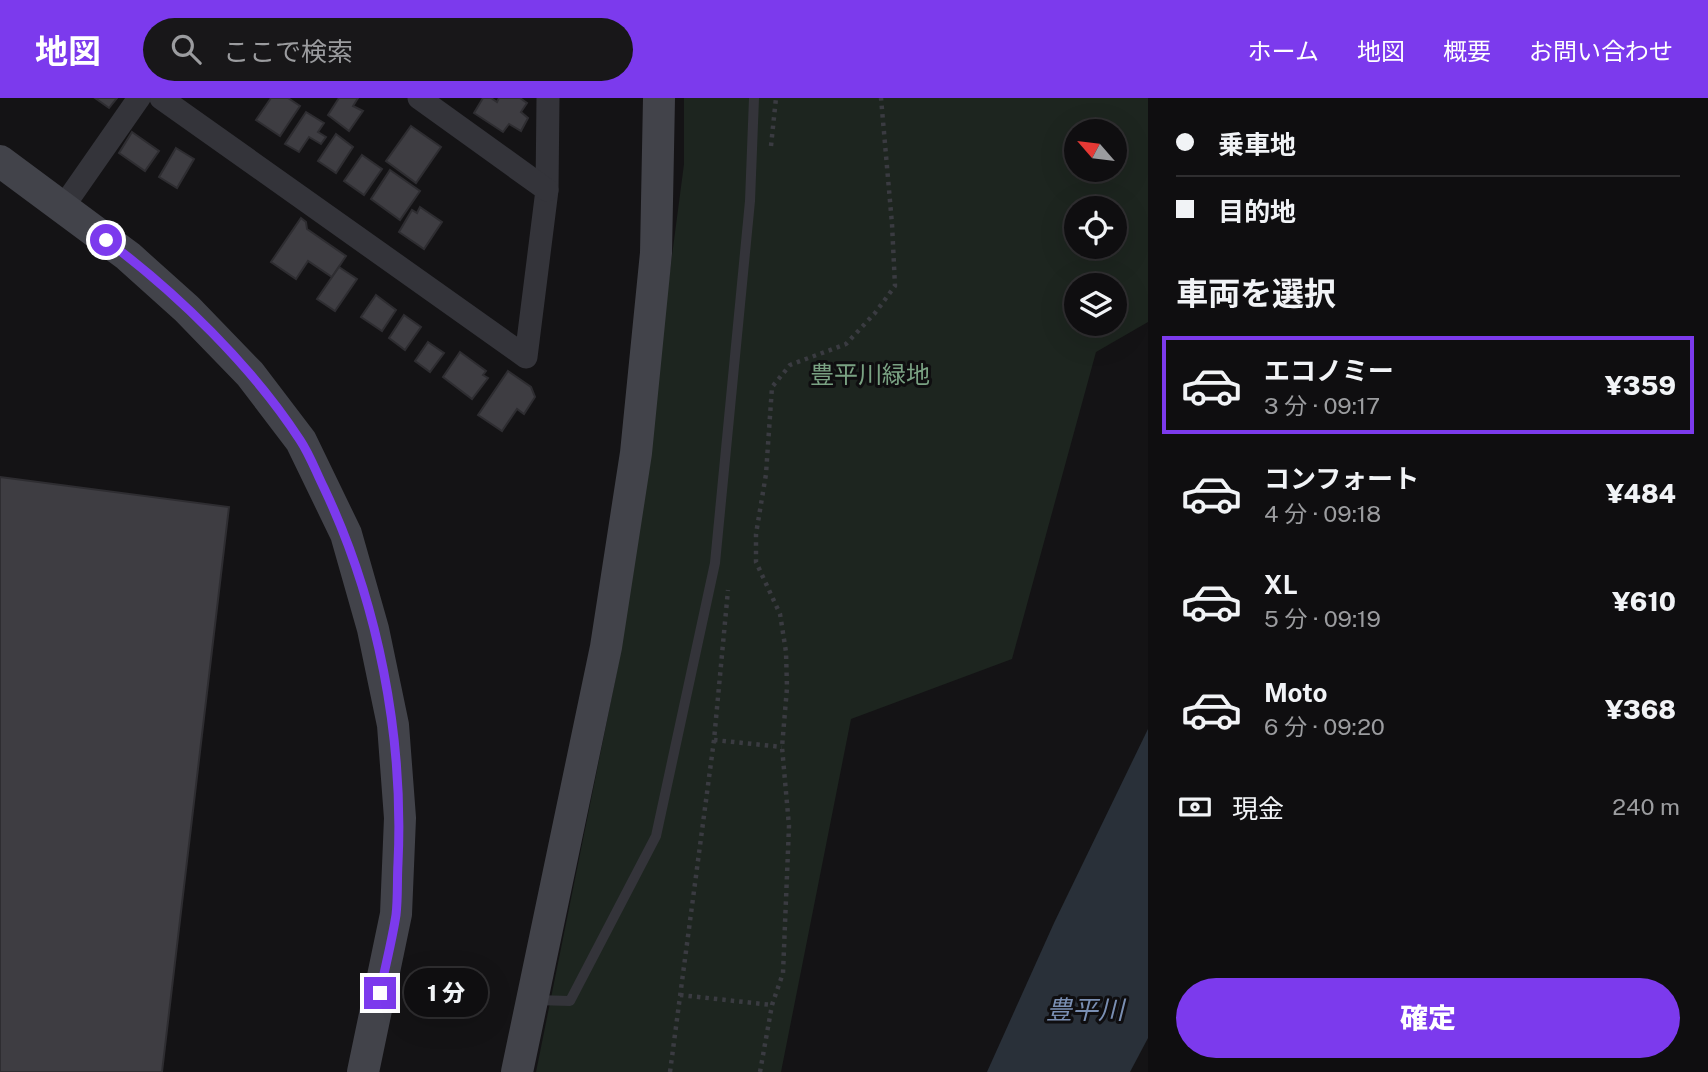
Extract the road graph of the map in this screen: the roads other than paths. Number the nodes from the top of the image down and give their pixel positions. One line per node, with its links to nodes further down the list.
1 (139, 98): 9 (street)
2 (161, 98): 8 (street)
3 (419, 98): 8 (street)
4 (548, 98): 8 (street)
5 (659, 98): 10 (street)
6 (754, 98): 10 (lane)
7 (0, 161): 9 (street)
8 (547, 190)
9 (63, 207): 11 (street)
10 (531, 1000): 12 (street)
11 (363, 1072)
12 (517, 1072)

